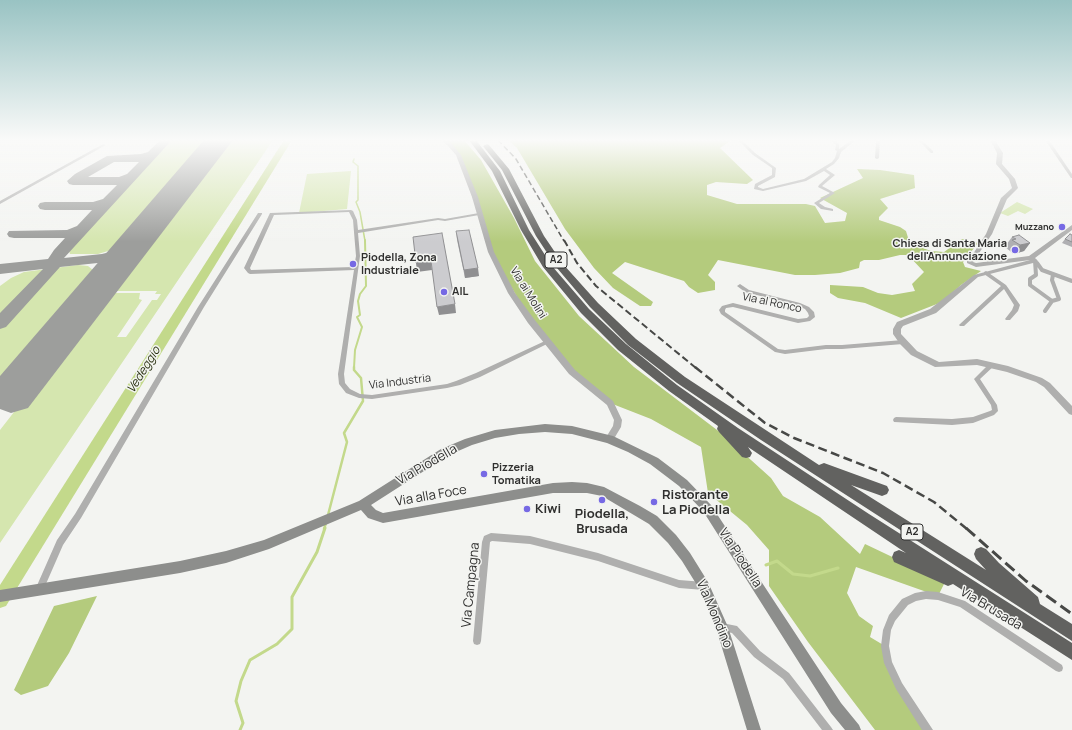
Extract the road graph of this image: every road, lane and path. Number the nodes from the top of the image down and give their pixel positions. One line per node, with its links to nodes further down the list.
1 (52, 174): 9 (street)
2 (466, 174): 12 (street, Via ai Molini)
3 (498, 174): 29 (highway, A2)
4 (508, 174): 32 (highway, A2)
5 (774, 174): 6 (street)
6 (815, 174)
7 (832, 174): 10 (street)
8 (1008, 174): 15 (street)
9 (0, 203)
10 (831, 210)
11 (260, 214): 41 (street)
12 (479, 214): 14 (street); 26 (street, Via ai Molini)
13 (1072, 227): 15 (street)
14 (356, 232): 16 (street, Via Industria); 16 (street, Via Industria)
15 (1035, 258): 17 (street); 18 (street); 22 (street)
16 (356, 268): 26 (street, Via Industria)
17 (986, 273): 21 (street); 27 (street)
18 (1053, 275): 19 (street); 22 (street)
19 (1072, 281)
20 (740, 286): 27 (street, Via al Ronco)
21 (1004, 286): 24 (street); 25 (street)
22 (1052, 301): 23 (street)
23 (1045, 311)
24 (1008, 319)
25 (962, 325)
26 (547, 342): 33 (street, Via ai Molini)
27 (903, 342): 28 (street)
28 (992, 365): 30 (street); 31 (street)
29 (705, 411): 34 (highway, A2); 43 (highway, A2)
30 (1072, 412)
31 (896, 420)
32 (765, 437): 35 (highway, A2); 45 (highway, A2)
33 (609, 439): 36 (main road, Via Piodella); 51 (main road, Via Piodella)
34 (746, 453)
35 (882, 490)
36 (363, 504): 37 (main road, Via alla Foce); 41 (main road, Via Piodella)
37 (646, 515): 40 (main road, Via Mondino)
38 (981, 554): 45 (highway, A2)
39 (899, 557): 43 (highway, A2)
40 (704, 586): 44 (main road, Via Mondino); 46 (street, Via Campagna)
41 (35, 590): 42 (main road, Via Piodella)
42 (0, 596)
43 (1002, 608): 47 (highway, A2)
44 (722, 626): 49 (main road, Via Mondino); 50 (street)
45 (1066, 629)
46 (477, 641)
47 (1072, 652)
48 (1060, 668): 52 (street, Via Brusada)
49 (754, 730)
50 (828, 730)
51 (854, 730)
52 (928, 730)

